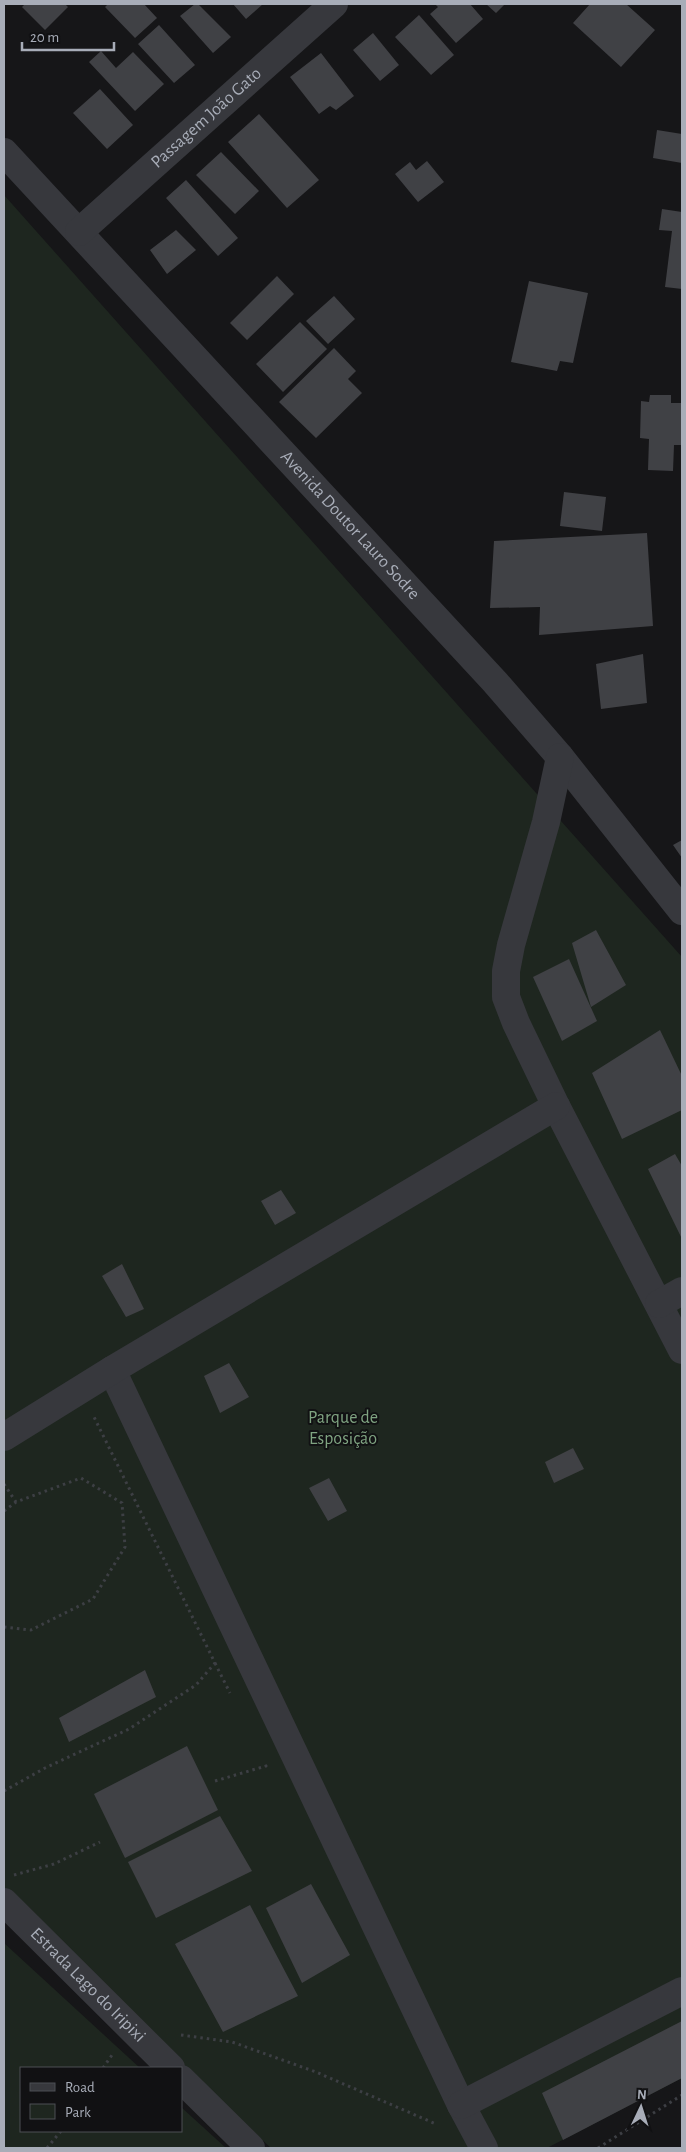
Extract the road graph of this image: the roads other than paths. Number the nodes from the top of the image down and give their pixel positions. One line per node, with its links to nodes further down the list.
1 (334, 4): 3 (street, Passagem João Gato)
2 (4, 152): 3 (street, Avenida Doutor Lauro Sodre)
3 (79, 232): 4 (street, Avenida Doutor Lauro Sodre)
4 (560, 757): 5 (street, Avenida Doutor Lauro Sodre); 6 (street)
5 (682, 911)
6 (556, 1106): 8 (street); 10 (street)
7 (682, 1291): 8 (street)
8 (659, 1304): 9 (street)
9 (682, 1350)
10 (112, 1370): 11 (street); 16 (street)
11 (4, 1437)
12 (4, 1902): 14 (street, Estrada Lago do Iripixi)
13 (682, 1991): 16 (street)
14 (170, 2067)
15 (182, 2080): 17 (street)
16 (461, 2106): 18 (street)
17 (251, 2148)
18 (484, 2148)

